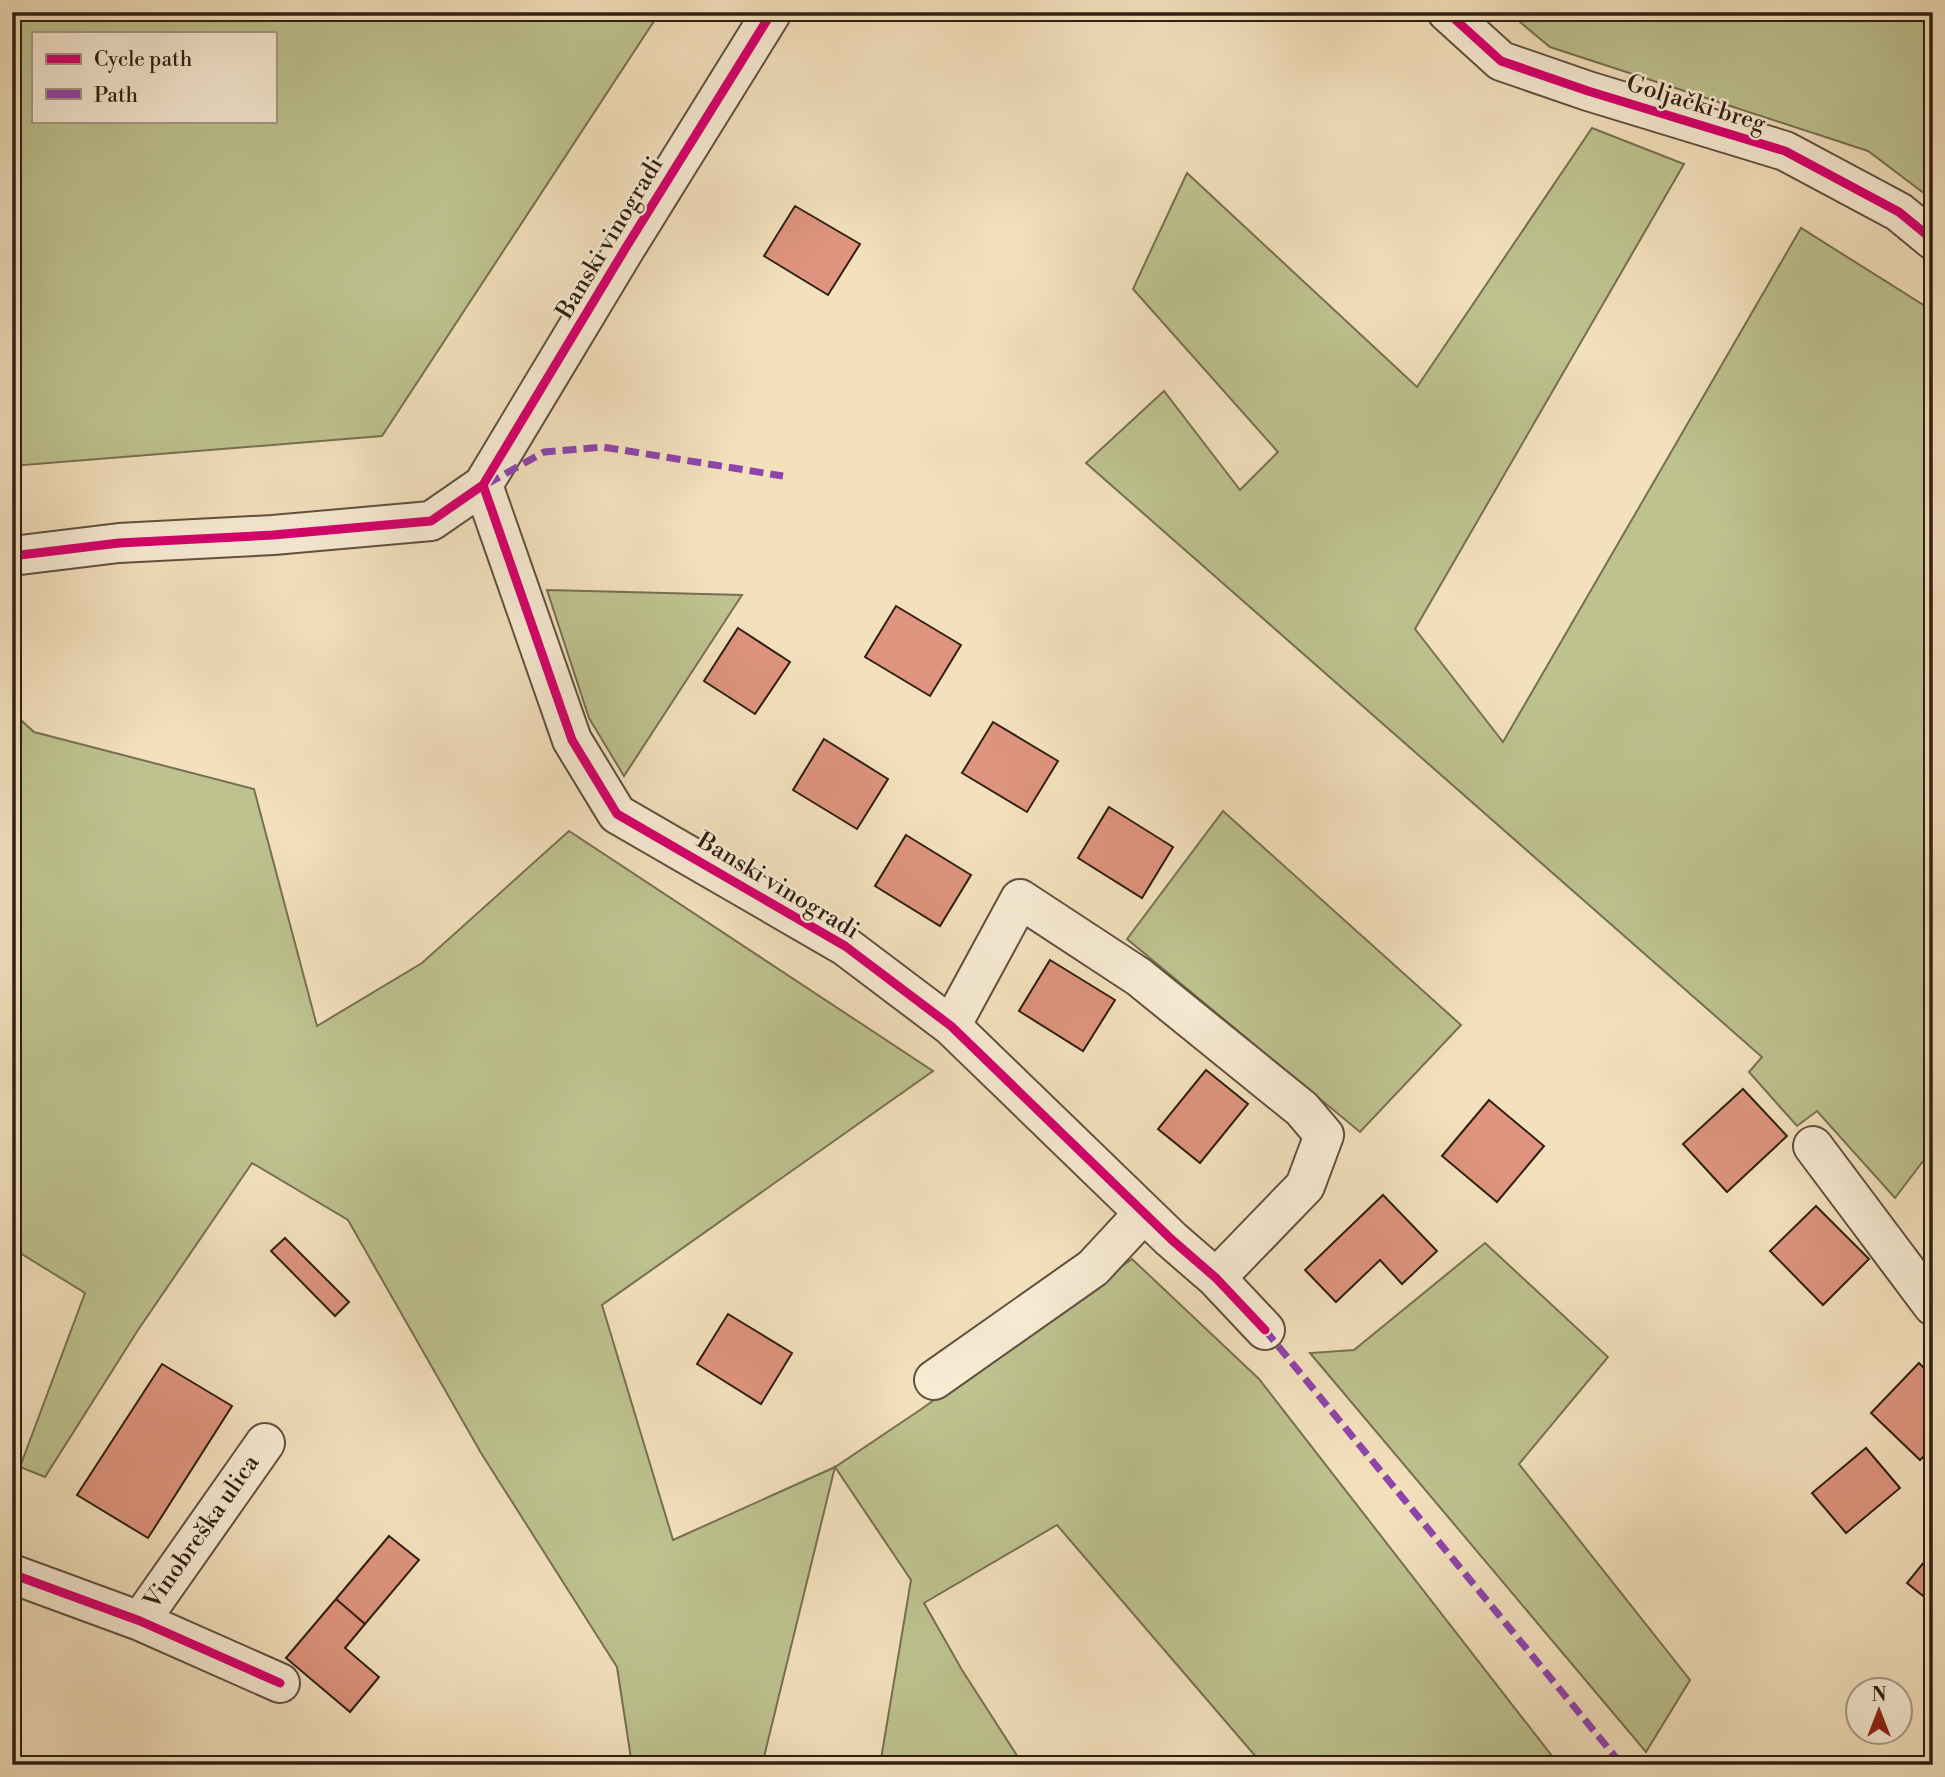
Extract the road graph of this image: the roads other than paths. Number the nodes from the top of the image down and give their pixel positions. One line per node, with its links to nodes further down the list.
1 (772, 12): 4 (street, Banski vinogradi)
2 (1447, 12): 3 (street, Goljački breg)
3 (1933, 240)
4 (484, 485): 5 (street, Banski vinogradi); 6 (street, Banski vinogradi)
5 (12, 556)
6 (951, 1026): 8 (street, Banski vinogradi); 9 (street)
7 (1813, 1146): 10 (street)
8 (1144, 1213): 9 (street, Banski vinogradi); 12 (street)
9 (1216, 1278): 11 (street, Banski vinogradi)
10 (1933, 1306)
11 (1265, 1330)
12 (934, 1380)
13 (265, 1443): 15 (street, Vinobreška ulica)
14 (12, 1574): 15 (street, Vinobreška ulica)
15 (140, 1621): 16 (street, Vinobreška ulica)
16 (280, 1683)

